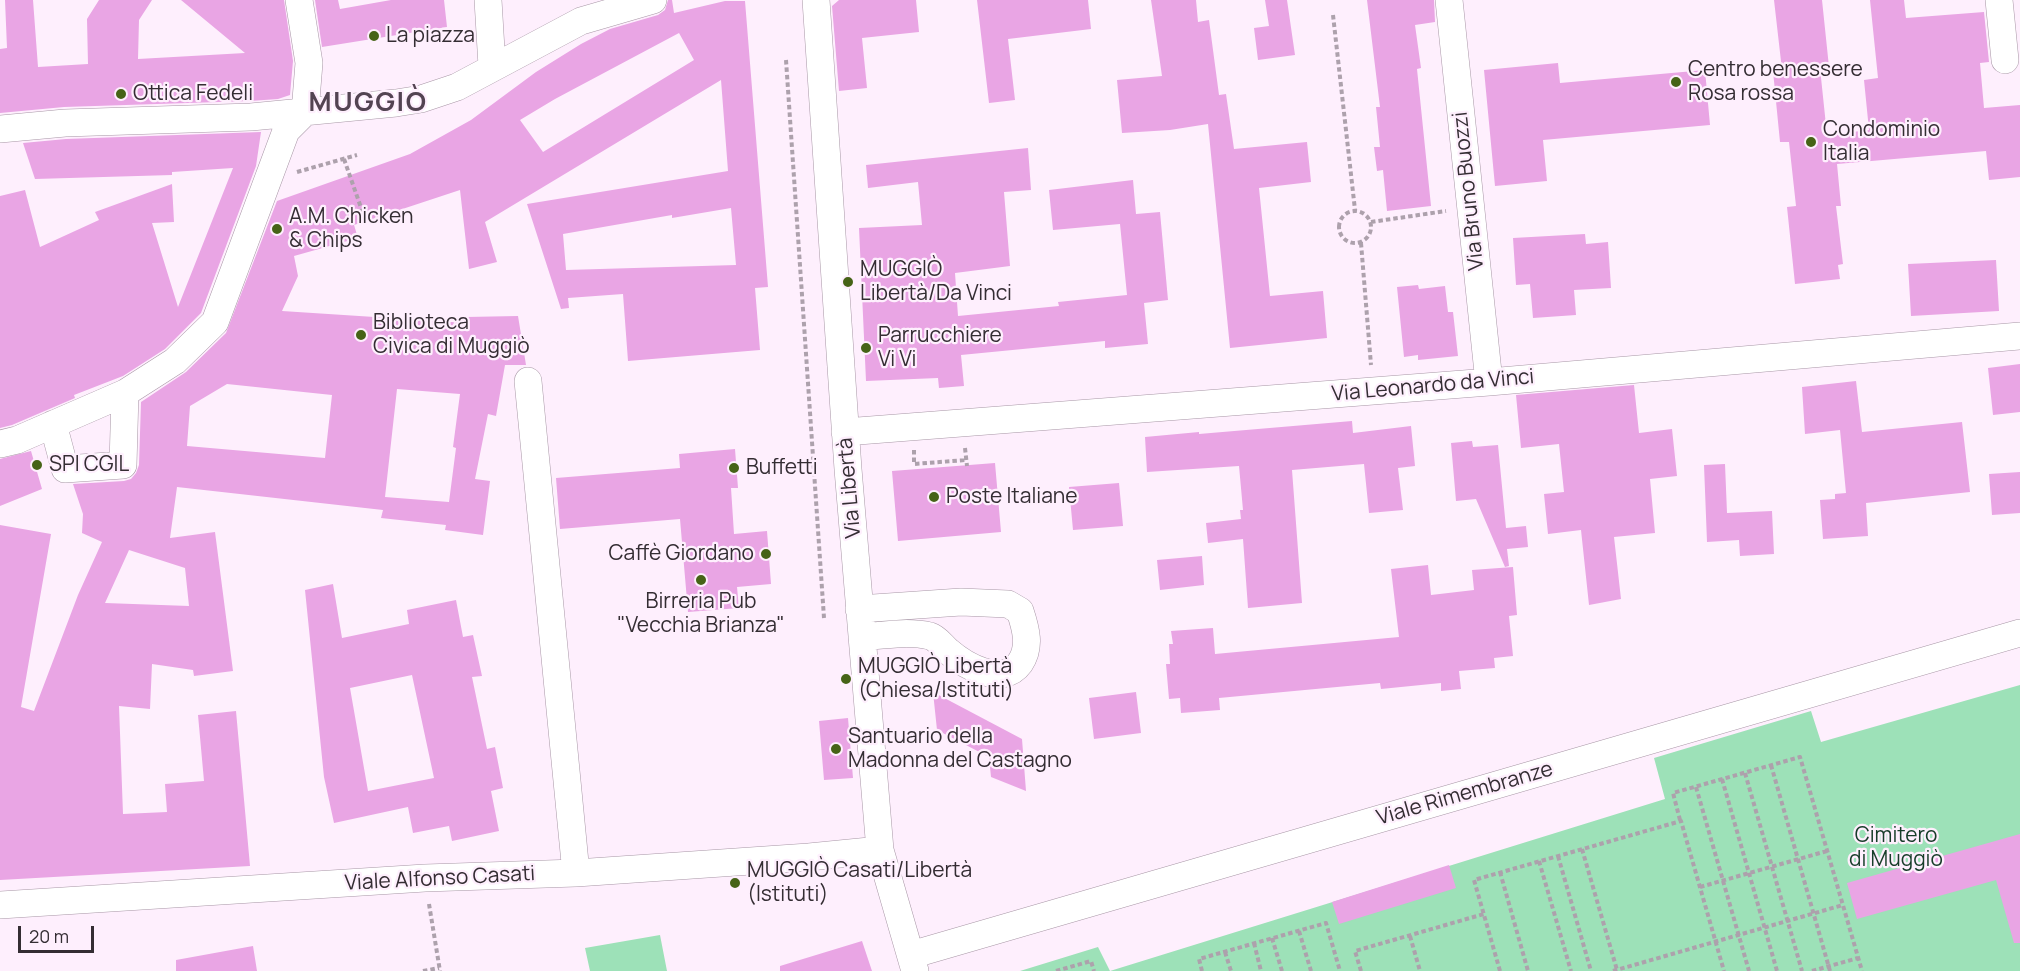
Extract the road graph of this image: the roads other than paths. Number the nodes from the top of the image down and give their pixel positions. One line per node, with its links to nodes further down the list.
1 (299, 0): 9 (street)
2 (488, 0): 8 (street)
3 (653, 0): 8 (street)
4 (816, 0): 16 (street, Via Libertà)
5 (1449, 0): 13 (street, Via Bruno Buozzi)
6 (1999, 0): 7 (street)
7 (2005, 60)
8 (492, 66): 9 (street)
9 (305, 112): 10 (street); 14 (street)
10 (0, 129)
11 (2020, 336): 13 (street, Via Leonardo da Vinci)
12 (528, 381): 22 (street)
13 (1489, 382): 16 (street, Via Leonardo da Vinci)
14 (125, 393): 15 (street); 15 (street)
15 (53, 424): 17 (street)
16 (845, 432): 18 (street, Via Libertà)
17 (0, 444)
18 (860, 609): 20 (street, Via Libertà); 20 (street)
19 (2020, 633): 24 (street, Viale Rimembranze)
20 (862, 637): 21 (street, Via Libertà)
21 (880, 850): 22 (street, Viale Alfonso Casati); 24 (street, Via Libertà)
22 (576, 873): 23 (street, Viale Alfonso Casati)
23 (0, 905)
24 (913, 963)

